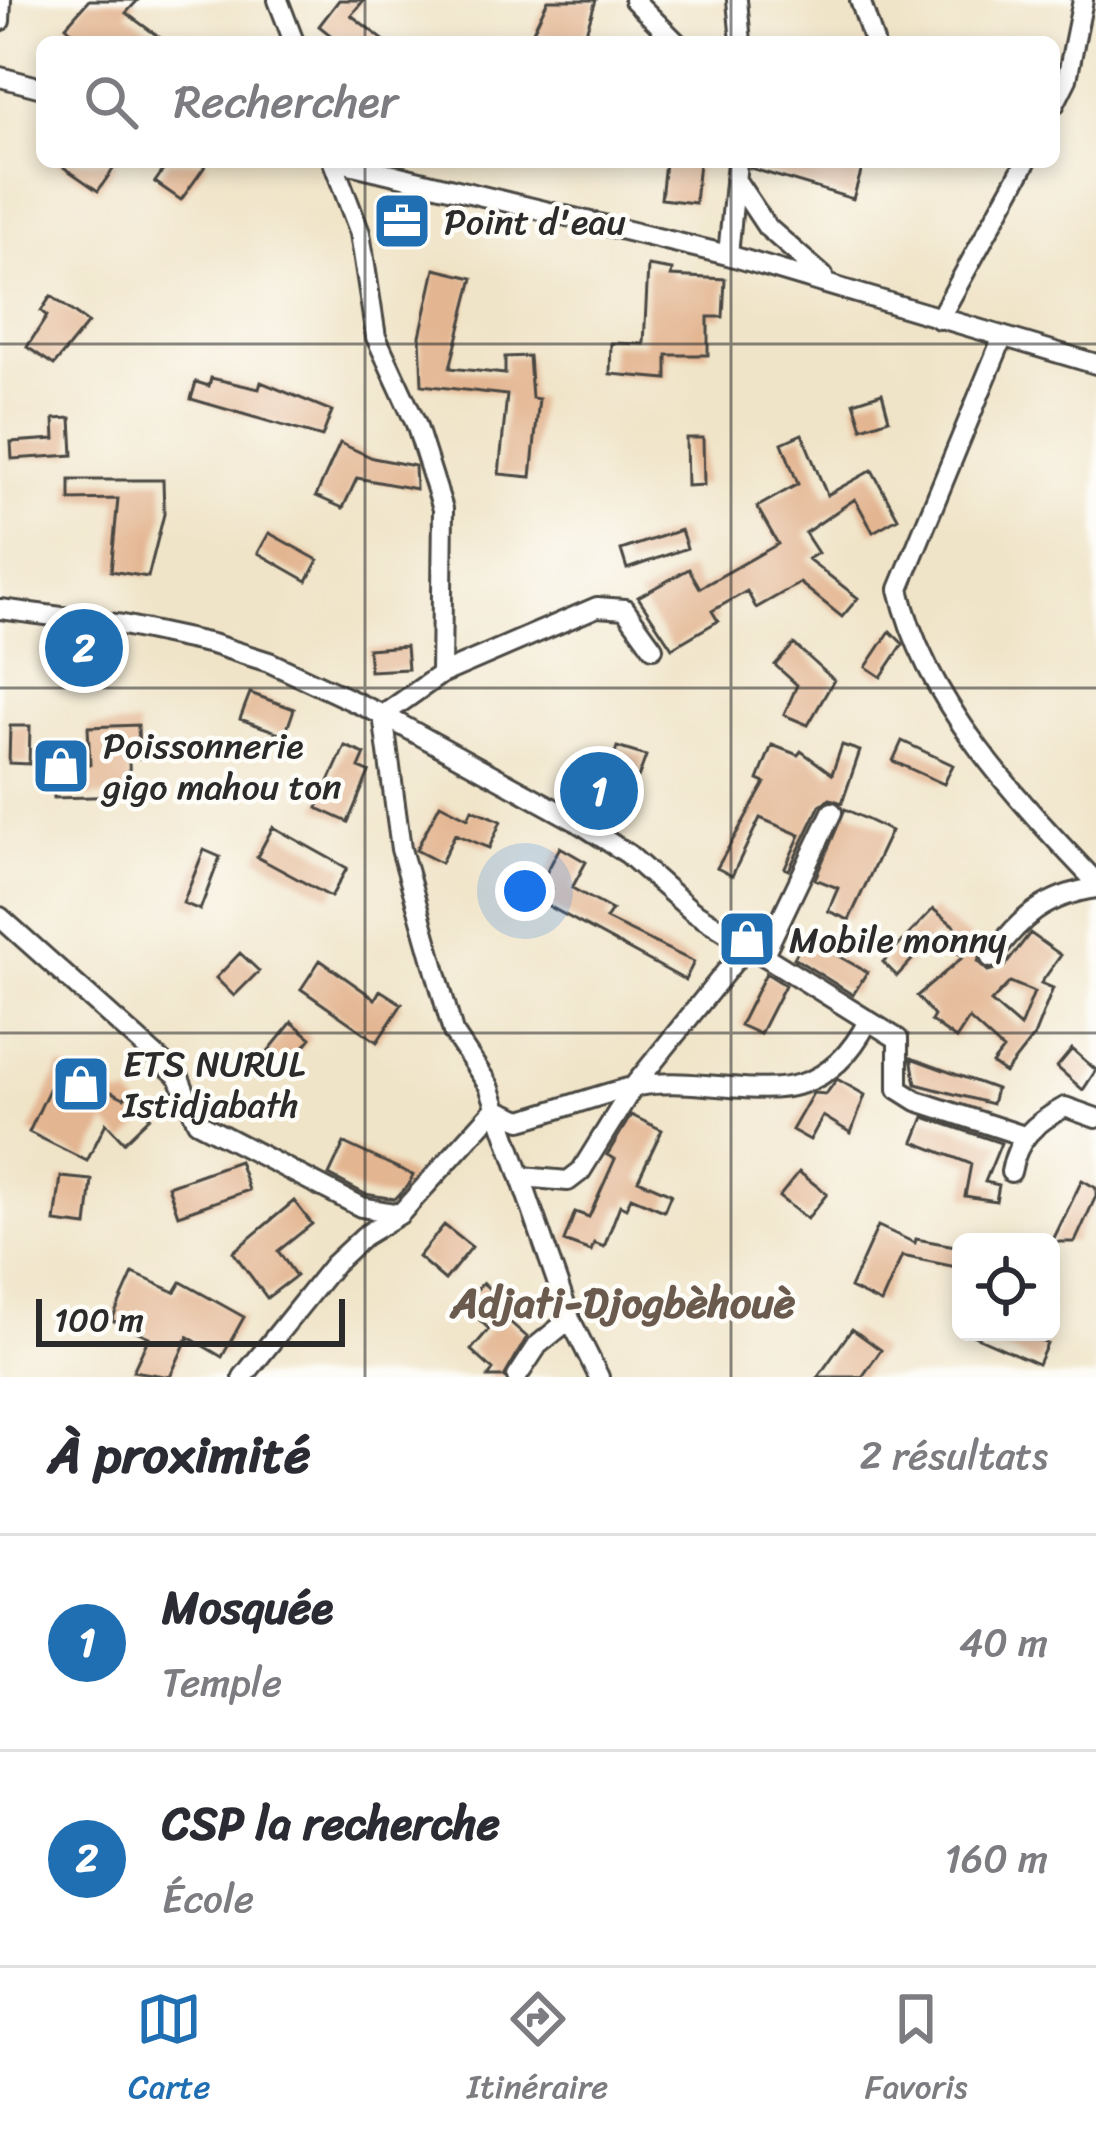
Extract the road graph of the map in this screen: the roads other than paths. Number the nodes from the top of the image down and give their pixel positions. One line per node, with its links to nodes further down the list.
1 (1, 0): 7 (street)
2 (278, 0): 8 (street)
3 (634, 0): 9 (street)
4 (737, 0): 10 (street)
5 (860, 0): 11 (street)
6 (1083, 0): 14 (street)
7 (0, 21)
8 (292, 36)
9 (670, 36)
10 (740, 36)
11 (872, 36)
12 (0, 77): 13 (street)
13 (36, 86)
14 (1060, 93)
15 (339, 168): 26 (street)
16 (362, 168): 19 (street)
17 (1023, 168): 21 (street)
18 (736, 170): 19 (street); 20 (street)
19 (728, 255): 20 (street)
20 (854, 293): 21 (street)
21 (939, 319): 22 (street)
22 (1001, 339): 23 (street); 29 (street)
23 (1096, 364)
24 (0, 609): 27 (street)
25 (653, 648): 26 (street)
26 (441, 674): 27 (street)
27 (383, 715): 31 (street); 35 (street)
28 (832, 812): 31 (street)
29 (1096, 885): 32 (street)
30 (0, 916): 40 (street)
31 (757, 948): 33 (street); 34 (street)
32 (991, 958)
33 (868, 1021): 34 (street); 37 (street)
34 (632, 1087): 35 (street); 39 (street)
35 (495, 1109): 39 (street); 40 (street)
36 (1096, 1118): 37 (street)
37 (1024, 1136): 38 (street)
38 (1010, 1172)
39 (523, 1178): 41 (street)
40 (400, 1214): 42 (street)
41 (570, 1318): 43 (street); 44 (street)
42 (243, 1377)
43 (517, 1377)
44 (599, 1377)

